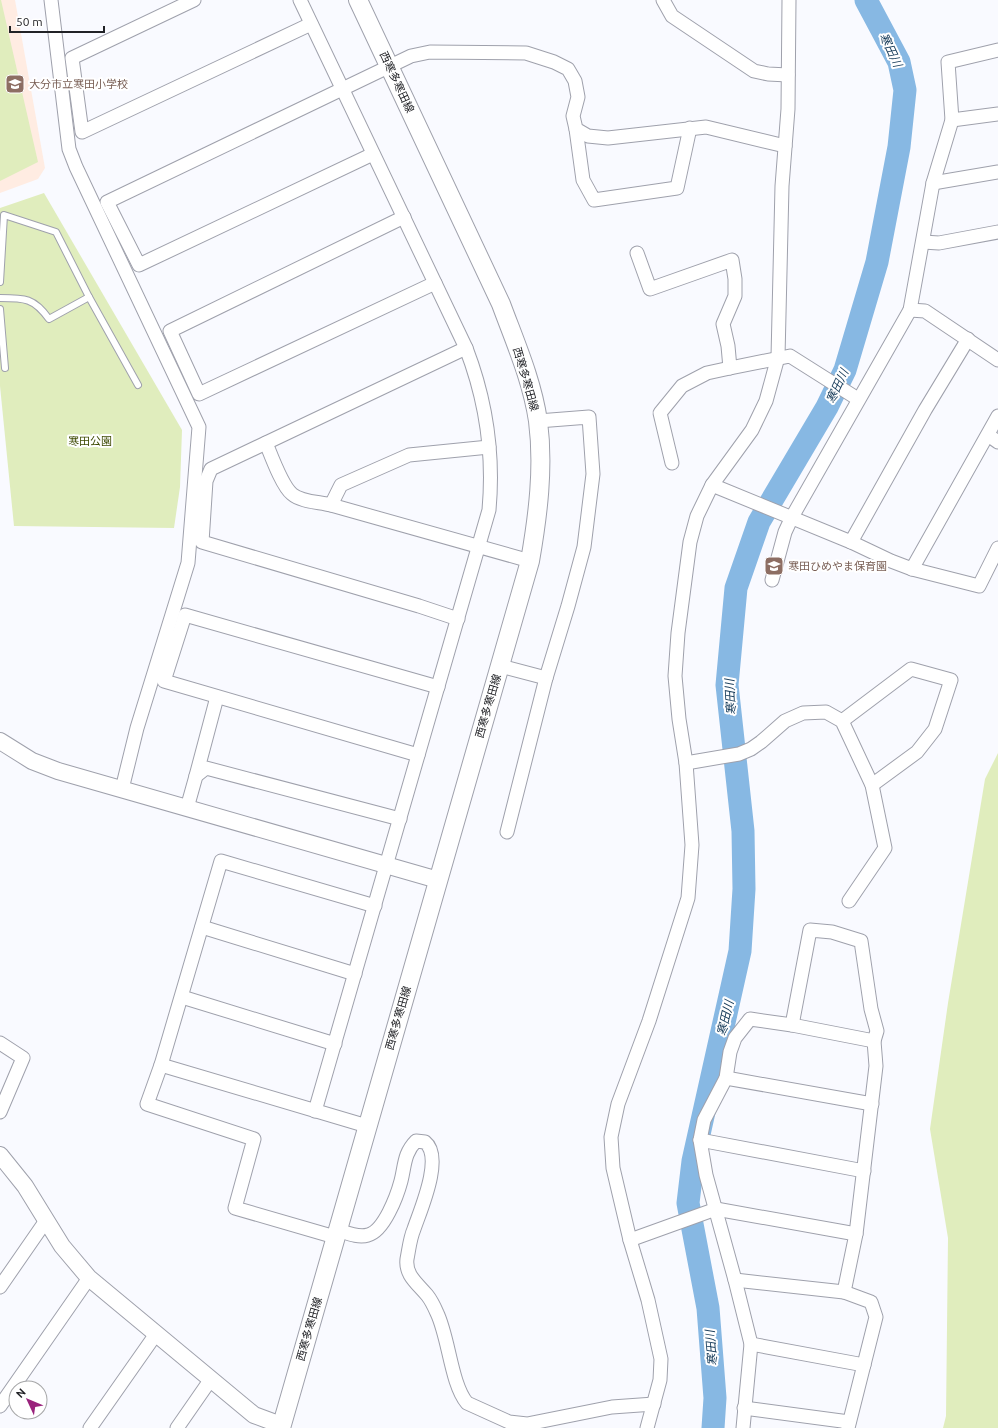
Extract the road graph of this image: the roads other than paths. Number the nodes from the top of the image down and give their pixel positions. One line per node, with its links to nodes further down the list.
1 (51, 0): 64 (street)
2 (194, 0): 7 (street)
3 (300, 0): 7 (street)
4 (358, 0): 9 (main road, 西寒多寒田線)
5 (663, 0): 10 (street)
6 (789, 0): 10 (street)
7 (311, 24): 11 (street)
8 (998, 50): 13 (street)
9 (390, 67): 11 (street); 15 (street); 39 (main road, 西寒多寒田線)
10 (788, 75): 16 (street)
11 (343, 89): 17 (street); 17 (street)
12 (998, 114): 13 (street)
13 (952, 120): 19 (street)
14 (690, 128): 15 (street); 15 (street); 16 (street)
15 (576, 129)
16 (785, 146): 32 (street)
17 (373, 154): 20 (street)
18 (998, 172): 19 (street)
19 (933, 183): 22 (street)
20 (404, 217): 25 (street); 25 (street)
21 (998, 232): 22 (street)
22 (923, 242): 29 (street)
23 (637, 253): 35 (street)
24 (0, 282): 26 (lane)
25 (435, 283): 31 (street)
26 (89, 297): 27 (lane); 36 (lane)
27 (0, 298)
28 (0, 309): 34 (lane)
29 (910, 310): 30 (street); 37 (street)
30 (968, 339): 33 (street); 47 (street)
31 (466, 348): 41 (street); 42 (street)
32 (778, 357): 35 (street); 37 (street); 44 (street)
33 (998, 360)
34 (5, 368)
35 (730, 368): 43 (street)
36 (138, 385)
37 (858, 399): 46 (street)
38 (998, 416): 40 (street)
39 (538, 421): 50 (main road, 西寒多寒田線); 55 (street)
40 (993, 439): 51 (street)
41 (266, 443): 45 (street); 53 (street)
42 (489, 446): 45 (street); 48 (street)
43 (672, 463)
44 (712, 485): 46 (street); 61 (street)
45 (331, 505): 48 (street)
46 (792, 517): 47 (street); 52 (street)
47 (851, 542): 51 (street)
48 (478, 547): 50 (street); 53 (street)
49 (998, 548): 51 (street)
50 (530, 561): 54 (main road, 西寒多寒田線)
51 (912, 569)
52 (772, 580)
53 (458, 619): 56 (street)
54 (500, 666): 55 (street); 69 (main road, 西寒多寒田線)
55 (546, 678): 67 (street)
56 (438, 687): 57 (street); 60 (street)
57 (217, 697): 60 (street); 62 (street)
58 (842, 722): 61 (street); 63 (street); 63 (street)
59 (0, 741): 64 (street)
60 (418, 755): 66 (street)
61 (686, 763): 92 (street)
62 (196, 776): 65 (street); 66 (street)
63 (872, 785): 70 (street)
64 (122, 789): 65 (street)
65 (187, 808): 68 (street)
66 (400, 819): 68 (street)
67 (507, 832)
68 (386, 865): 69 (street); 71 (street)
69 (438, 880): 84 (main road, 西寒多寒田線)
70 (849, 901)
71 (375, 906): 72 (street); 73 (street)
72 (202, 927): 73 (street); 74 (street)
73 (355, 974): 78 (street)
74 (182, 997): 78 (street); 79 (street)
75 (792, 1025): 76 (street); 76 (street); 80 (street)
76 (874, 1041): 81 (street)
77 (0, 1043): 83 (street)
78 (334, 1044): 82 (street)
79 (162, 1066): 82 (street); 90 (street)
80 (726, 1078): 81 (street); 85 (street)
81 (872, 1104): 87 (street)
82 (315, 1111): 84 (street)
83 (0, 1112)
84 (367, 1126): 90 (main road, 西寒多寒田線)
85 (700, 1140): 87 (street); 88 (street)
86 (1, 1160): 89 (street)
87 (864, 1171): 91 (street)
88 (716, 1209): 91 (street); 92 (street); 94 (street)
89 (46, 1222): 93 (street); 95 (street)
90 (336, 1234): 105 (street); 107 (main road, 西寒多寒田線)
91 (856, 1234): 96 (street)
92 (630, 1240): 101 (street)
93 (89, 1278): 97 (street); 102 (street)
94 (735, 1280): 96 (street); 98 (street)
95 (0, 1287)
96 (844, 1292): 99 (street)
97 (156, 1334): 100 (street); 108 (street)
98 (751, 1344): 99 (street); 103 (street)
99 (864, 1365): 104 (street)
100 (211, 1379): 107 (street); 109 (street)
101 (654, 1404): 106 (street); 110 (street)
102 (0, 1406)
103 (744, 1408): 104 (street); 111 (street)
104 (849, 1425)
105 (513, 1426): 106 (street)
106 (535, 1426)
107 (281, 1427)
108 (90, 1428)
109 (177, 1428)
110 (647, 1428)
111 (743, 1428)

